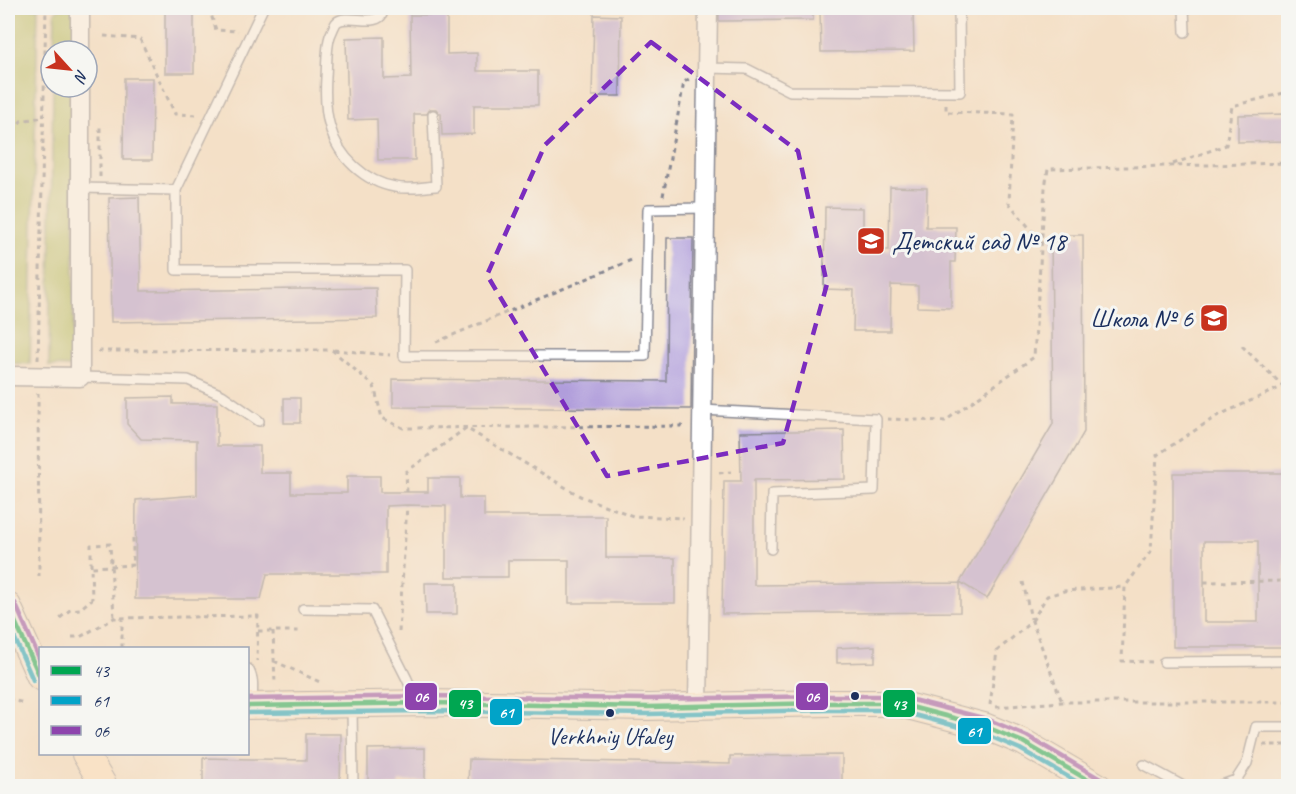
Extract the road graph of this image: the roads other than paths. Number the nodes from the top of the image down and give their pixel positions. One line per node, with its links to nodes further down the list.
1 (80, 8): 8 (street)
2 (263, 8): 13 (lane)
3 (384, 8): 11 (lane)
4 (708, 8): 9 (street)
5 (958, 8): 9 (lane)
6 (1184, 8): 7 (lane)
7 (1185, 32)
8 (80, 39)
9 (707, 68): 14 (street)
10 (80, 99): 12 (street)
11 (433, 115)
12 (80, 188): 13 (lane); 16 (street)
13 (176, 190): 14 (lane)
14 (705, 208): 17 (street)
15 (8, 376): 16 (street)
16 (80, 377): 18 (lane)
17 (702, 418): 19 (lane); 29 (street)
18 (259, 421)
19 (771, 549)
20 (8, 606): 25 (street)
21 (303, 609): 26 (lane)
22 (1164, 662): 23 (lane)
23 (1288, 662)
24 (252, 669): 28 (lane)
25 (39, 675)
26 (410, 704): 27 (street); 29 (street)
27 (352, 705): 28 (street); 34 (lane)
28 (250, 706)
29 (698, 706): 35 (street)
30 (1288, 727): 37 (lane)
31 (86, 755): 33 (street)
32 (1144, 765): 36 (lane)
33 (104, 786)
34 (353, 786)
35 (1098, 786)
36 (1183, 786)
37 (1219, 786)

